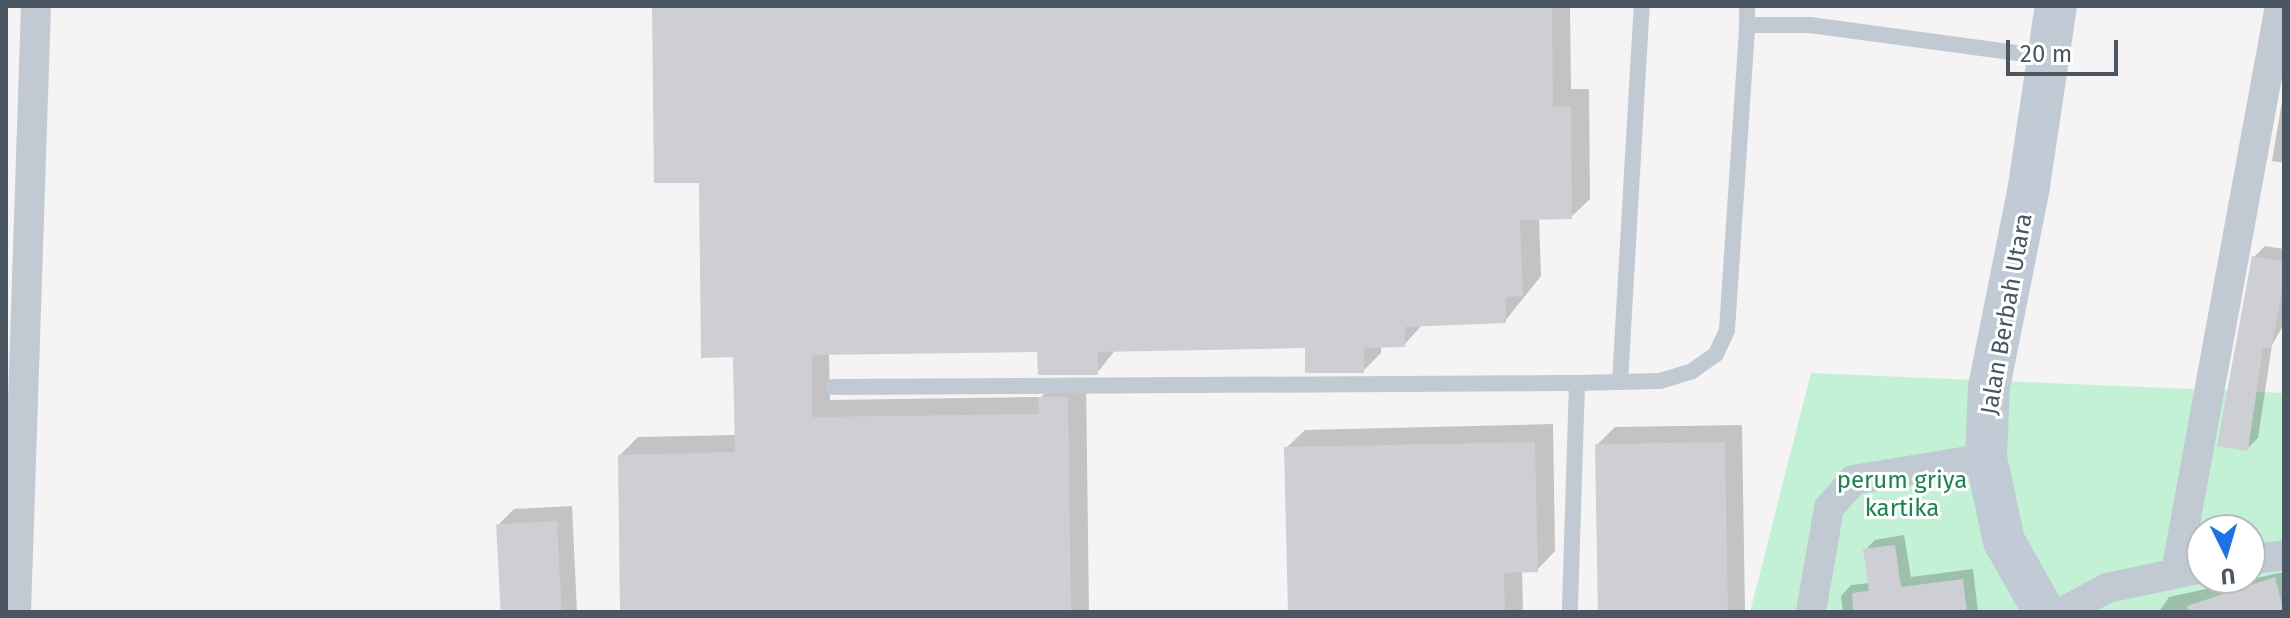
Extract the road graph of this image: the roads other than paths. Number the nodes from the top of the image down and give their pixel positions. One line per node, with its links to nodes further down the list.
1 (36, 6): 8 (street)
2 (1642, 6): 9 (lane)
3 (1747, 6): 6 (lane)
4 (2056, 6): 7 (main road, Jalan Berbah Utara)
5 (2280, 6): 13 (street)
6 (1747, 25): 7 (lane); 9 (lane)
7 (2048, 57): 12 (main road, Jalan Berbah Utara)
8 (16, 244): 16 (street)
9 (1620, 382): 10 (lane)
10 (1577, 383): 11 (lane); 17 (lane)
11 (833, 387)
12 (1986, 458): 15 (main road, Jalan Berbah Utara); 18 (street)
13 (2198, 514)
14 (2186, 571): 15 (street)
15 (2041, 609)
16 (16, 612)
17 (1570, 612)
18 (1811, 612)

